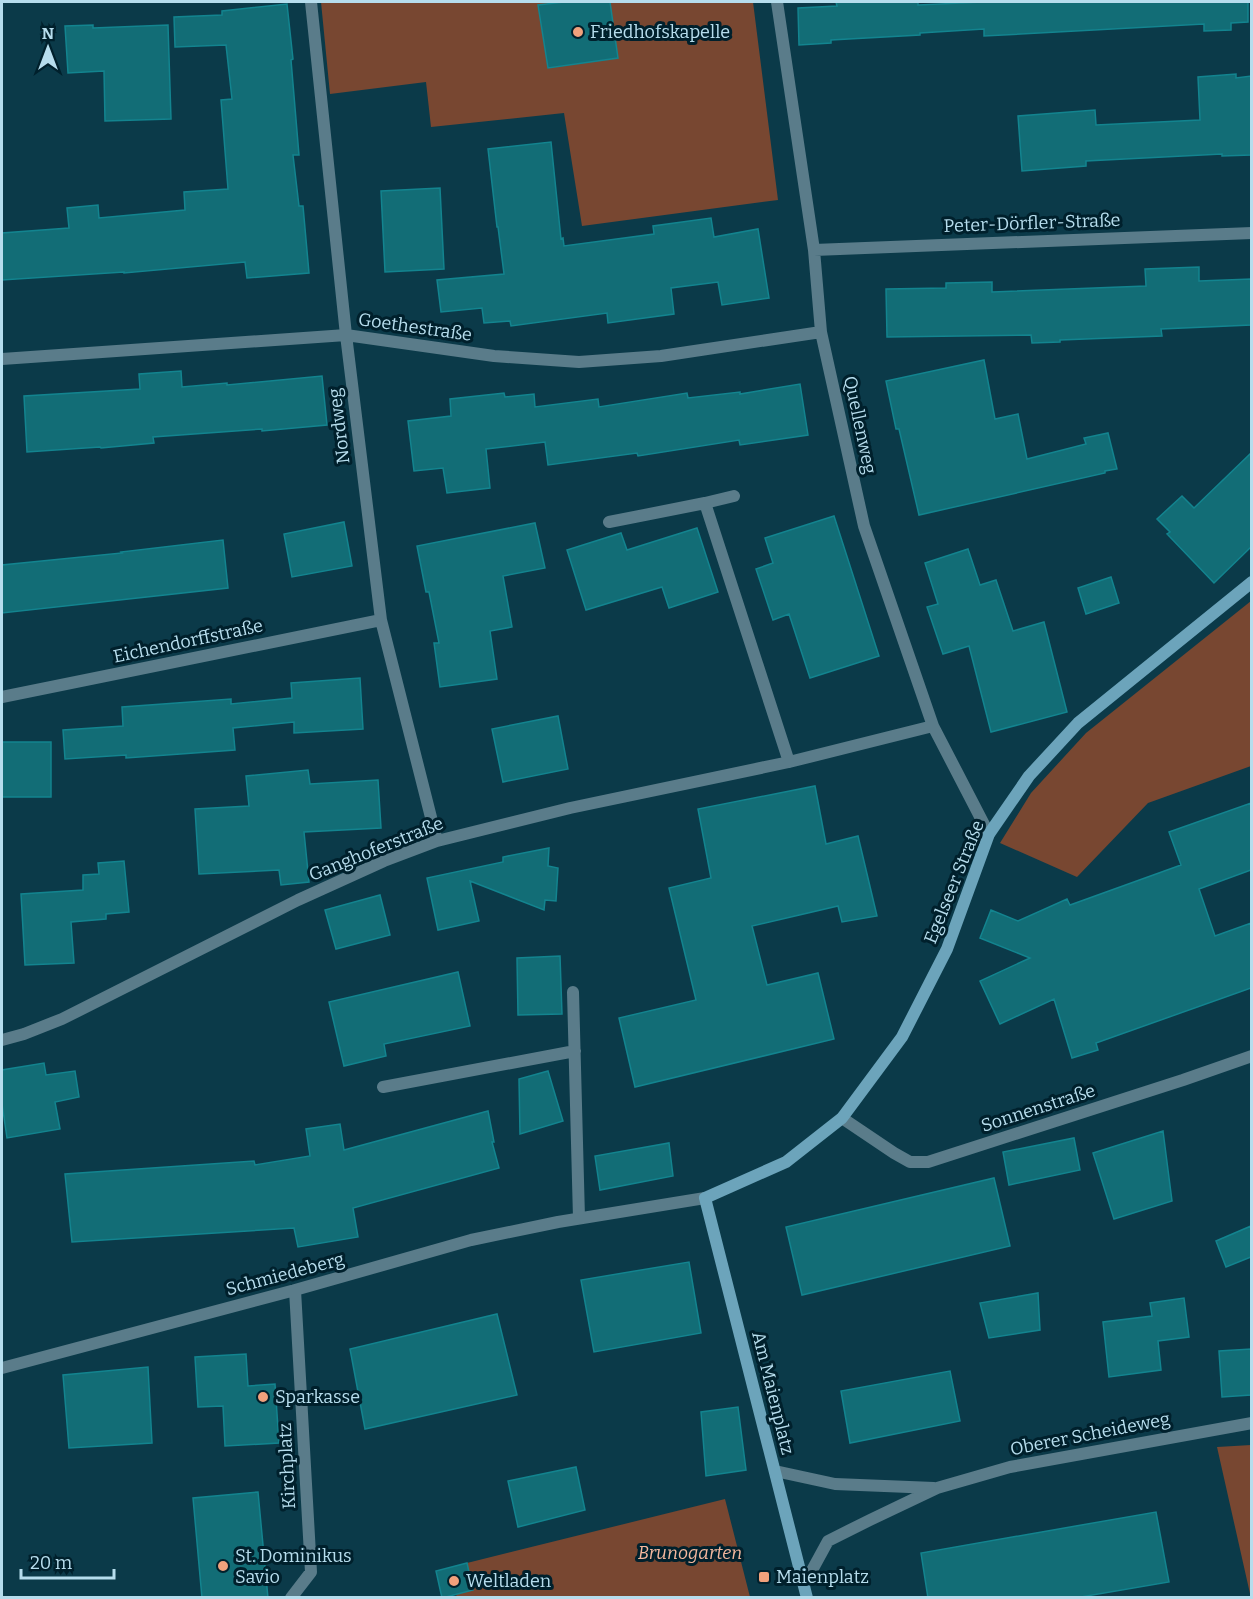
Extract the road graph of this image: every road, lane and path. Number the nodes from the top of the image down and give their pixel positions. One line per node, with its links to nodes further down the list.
1 (311, 2): 6 (street, Nordweg)
2 (777, 2): 4 (street, Quellenweg)
3 (1251, 233): 4 (street, Peter-Dörfler-Straße)
4 (814, 250): 5 (street, Quellenweg)
5 (821, 332): 6 (street, Goethestraße); 14 (street, Quellenweg)
6 (346, 335): 7 (street, Goethestraße); 12 (street, Nordweg)
7 (2, 359)
8 (734, 496): 9 (street)
9 (705, 503): 10 (street); 15 (street)
10 (609, 522)
11 (1251, 582): 16 (street, Egelseer Straße)
12 (381, 620): 13 (street, Eichendorffstraße); 17 (street, Nordweg)
13 (2, 697)
14 (933, 726): 15 (street, Ganghoferstraße); 16 (street, Quellenweg)
15 (789, 762): 17 (street, Ganghoferstraße)
16 (988, 834): 23 (street, Egelseer Straße)
17 (437, 841): 19 (street, Ganghoferstraße)
18 (573, 992): 20 (street)
19 (2, 1040)
20 (574, 1052): 22 (street); 25 (street)
21 (1251, 1056): 23 (street, Sonnenstraße)
22 (383, 1087)
23 (842, 1118): 24 (street, Egelseer Straße)
24 (705, 1198): 25 (street, Schmiedeberg); 29 (street, Am Maienplatz)
25 (579, 1218): 26 (street, Schmiedeberg)
26 (295, 1290): 27 (street, Schmiedeberg); 32 (street, Kirchplatz)
27 (2, 1368)
28 (1251, 1423): 30 (street, Oberer Scheideweg)
29 (775, 1471): 30 (street, Oberer Scheideweg); 31 (street, Am Maienplatz)
30 (937, 1488): 31 (street, Oberer Scheideweg)
31 (804, 1585): 33 (street, Am Maienplatz)
32 (291, 1598)
33 (807, 1598)

